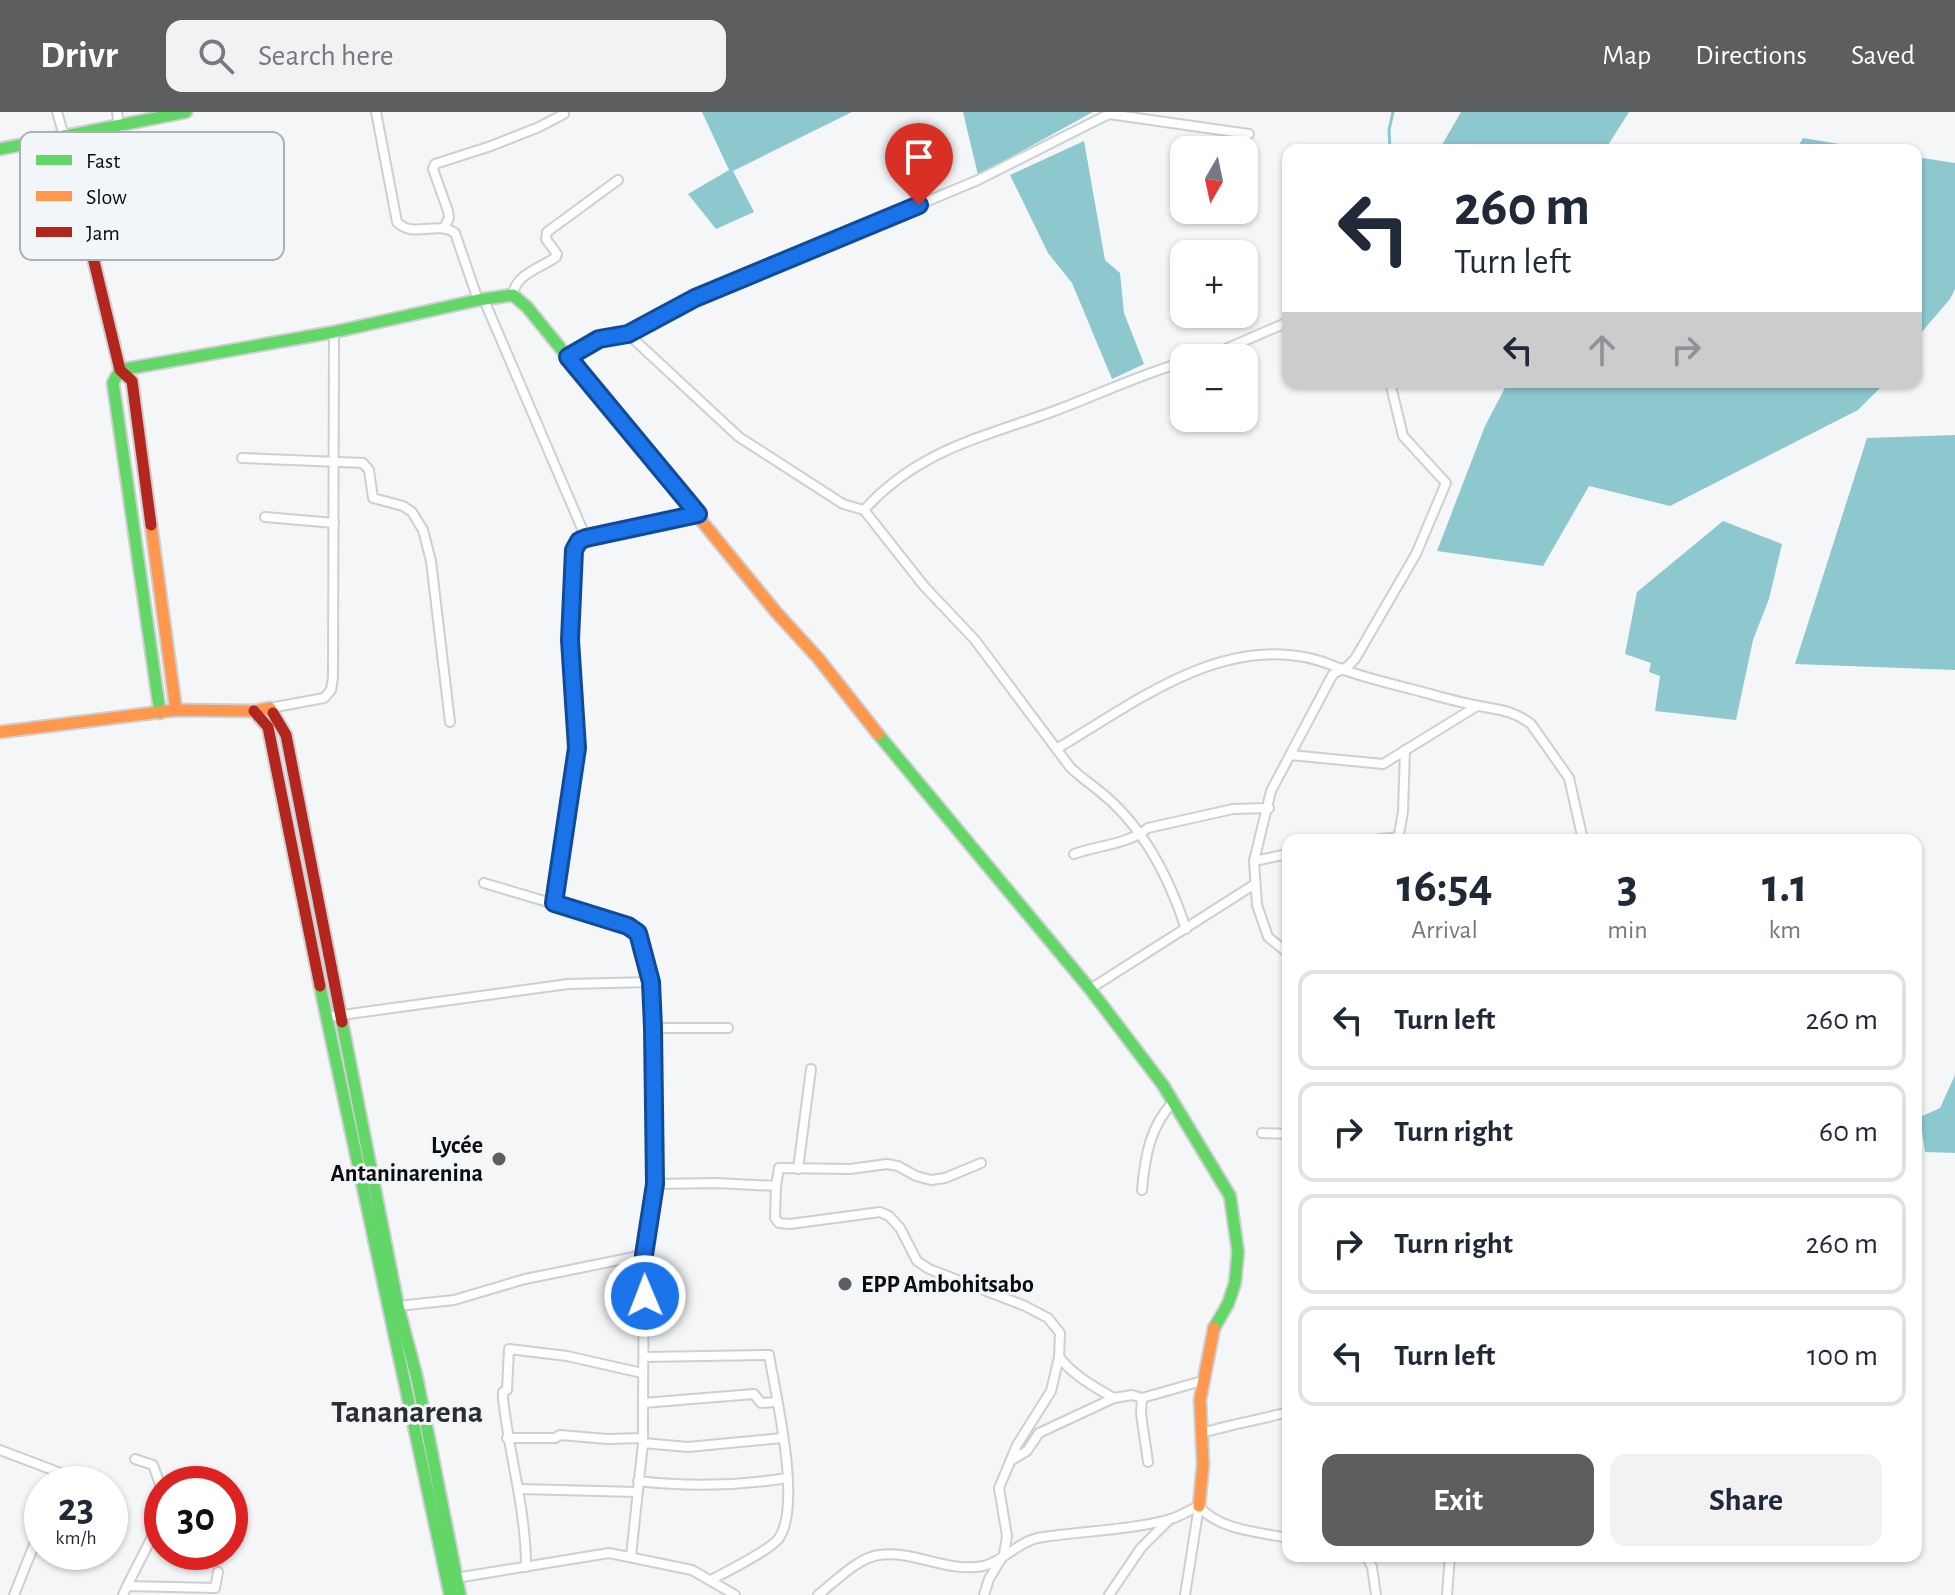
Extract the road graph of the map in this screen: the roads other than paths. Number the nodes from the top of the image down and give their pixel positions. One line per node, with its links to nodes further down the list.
1 (57, 112): 6 (street)
2 (186, 112): 5 (street)
3 (376, 112): 12 (street)
4 (564, 114): 12 (street)
5 (118, 118): 7 (street)
6 (63, 132)
7 (76, 132)
8 (1249, 134): 18 (street)
9 (20, 145): 10 (street)
10 (0, 149)
11 (618, 180): 14 (street)
12 (444, 228): 15 (street)
13 (94, 260): 22 (street)
14 (513, 295): 15 (street); 20 (street)
15 (481, 300): 17 (street); 30 (street)
16 (1282, 325): 19 (street)
17 (334, 332): 22 (street); 25 (street)
18 (628, 334): 20 (street); 26 (street)
19 (1237, 344)
20 (568, 357): 27 (street)
21 (1170, 367): 26 (street)
22 (120, 370): 34 (street); 36 (street)
23 (1391, 388): 31 (street)
24 (242, 458): 25 (street)
25 (334, 460): 29 (street); 37 (street)
26 (864, 510): 39 (street)
27 (698, 514): 30 (street); 57 (street)
28 (265, 517): 29 (street)
29 (334, 523): 33 (street)
30 (586, 538): 51 (street)
31 (1341, 669): 32 (street); 39 (street); 41 (street)
32 (1477, 706): 40 (street); 44 (street)
33 (270, 708): 35 (street); 52 (street)
34 (176, 710): 35 (street); 36 (street)
35 (254, 711): 53 (street)
36 (160, 713): 38 (street)
37 (450, 722)
38 (0, 732)
39 (1058, 748): 45 (street)
40 (1405, 750): 41 (street); 43 (street)
41 (1290, 755): 42 (street)
42 (1269, 808): 45 (street); 48 (street)
43 (1399, 834)
44 (1582, 834)
45 (1139, 835): 46 (street); 54 (street)
46 (1074, 854)
47 (1282, 855): 48 (street)
48 (1254, 861): 50 (street)
49 (484, 883): 51 (street)
50 (1255, 884): 54 (street); 55 (street)
51 (554, 903): 56 (street)
52 (322, 913): 53 (street); 58 (street)
53 (305, 917): 59 (street)
54 (1186, 929): 57 (street)
55 (1282, 948)
56 (651, 982): 58 (street); 60 (street)
57 (1090, 989): 63 (street)
58 (341, 1015): 59 (street); 71 (street)
59 (327, 1017): 71 (street)
60 (653, 1028): 61 (street); 68 (street)
61 (728, 1028)
62 (811, 1069): 67 (street)
63 (1174, 1101): 70 (street); 77 (street)
64 (1262, 1133): 65 (street)
65 (1282, 1134)
66 (981, 1163): 67 (street)
67 (798, 1169): 69 (street)
68 (655, 1184): 69 (street); 72 (street)
69 (776, 1186): 75 (street)
70 (1142, 1190)
71 (373, 1202): 73 (street)
72 (644, 1255): 73 (street); 74 (street)
73 (394, 1300): 103 (street)
74 (644, 1357): 76 (street); 80 (street)
75 (1059, 1357): 78 (street); 89 (street)
76 (642, 1373): 81 (street); 84 (street)
77 (1202, 1381): 79 (street); 83 (street)
78 (1114, 1398): 79 (street); 89 (street)
79 (1142, 1398): 90 (street)
80 (776, 1402): 81 (street); 85 (street)
81 (643, 1403): 86 (street)
82 (1282, 1414): 83 (street)
83 (1202, 1433): 97 (street)
84 (507, 1438): 86 (street); 95 (street)
85 (782, 1438): 86 (street); 93 (street)
86 (643, 1440): 94 (street)
87 (0, 1450): 91 (street)
88 (135, 1459): 92 (street)
89 (1010, 1461): 101 (street)
90 (1148, 1462)
91 (42, 1466)
92 (153, 1466)
93 (787, 1478): 94 (street); 110 (street)
94 (638, 1481): 96 (street)
95 (520, 1489): 96 (street); 106 (street)
96 (637, 1492): 102 (street)
97 (1199, 1506): 98 (street); 99 (street); 119 (street)
98 (1170, 1519): 101 (street); 118 (street)
99 (1282, 1537)
100 (144, 1553): 111 (street)
101 (1004, 1554): 116 (street); 117 (street)
102 (631, 1556): 106 (street); 110 (street)
103 (448, 1562): 109 (street); 113 (street)
104 (1369, 1562): 120 (street)
105 (1450, 1562): 121 (street)
106 (526, 1567): 109 (street)
107 (24, 1570): 112 (street)
108 (218, 1572): 111 (street)
109 (456, 1578): 114 (street)
110 (711, 1580): 115 (street)
111 (125, 1591)
112 (14, 1595)
113 (450, 1595)
114 (460, 1595)
115 (735, 1595)
116 (818, 1595)
117 (984, 1595)
118 (1109, 1595)
119 (1185, 1595)
120 (1376, 1595)
121 (1447, 1595)

